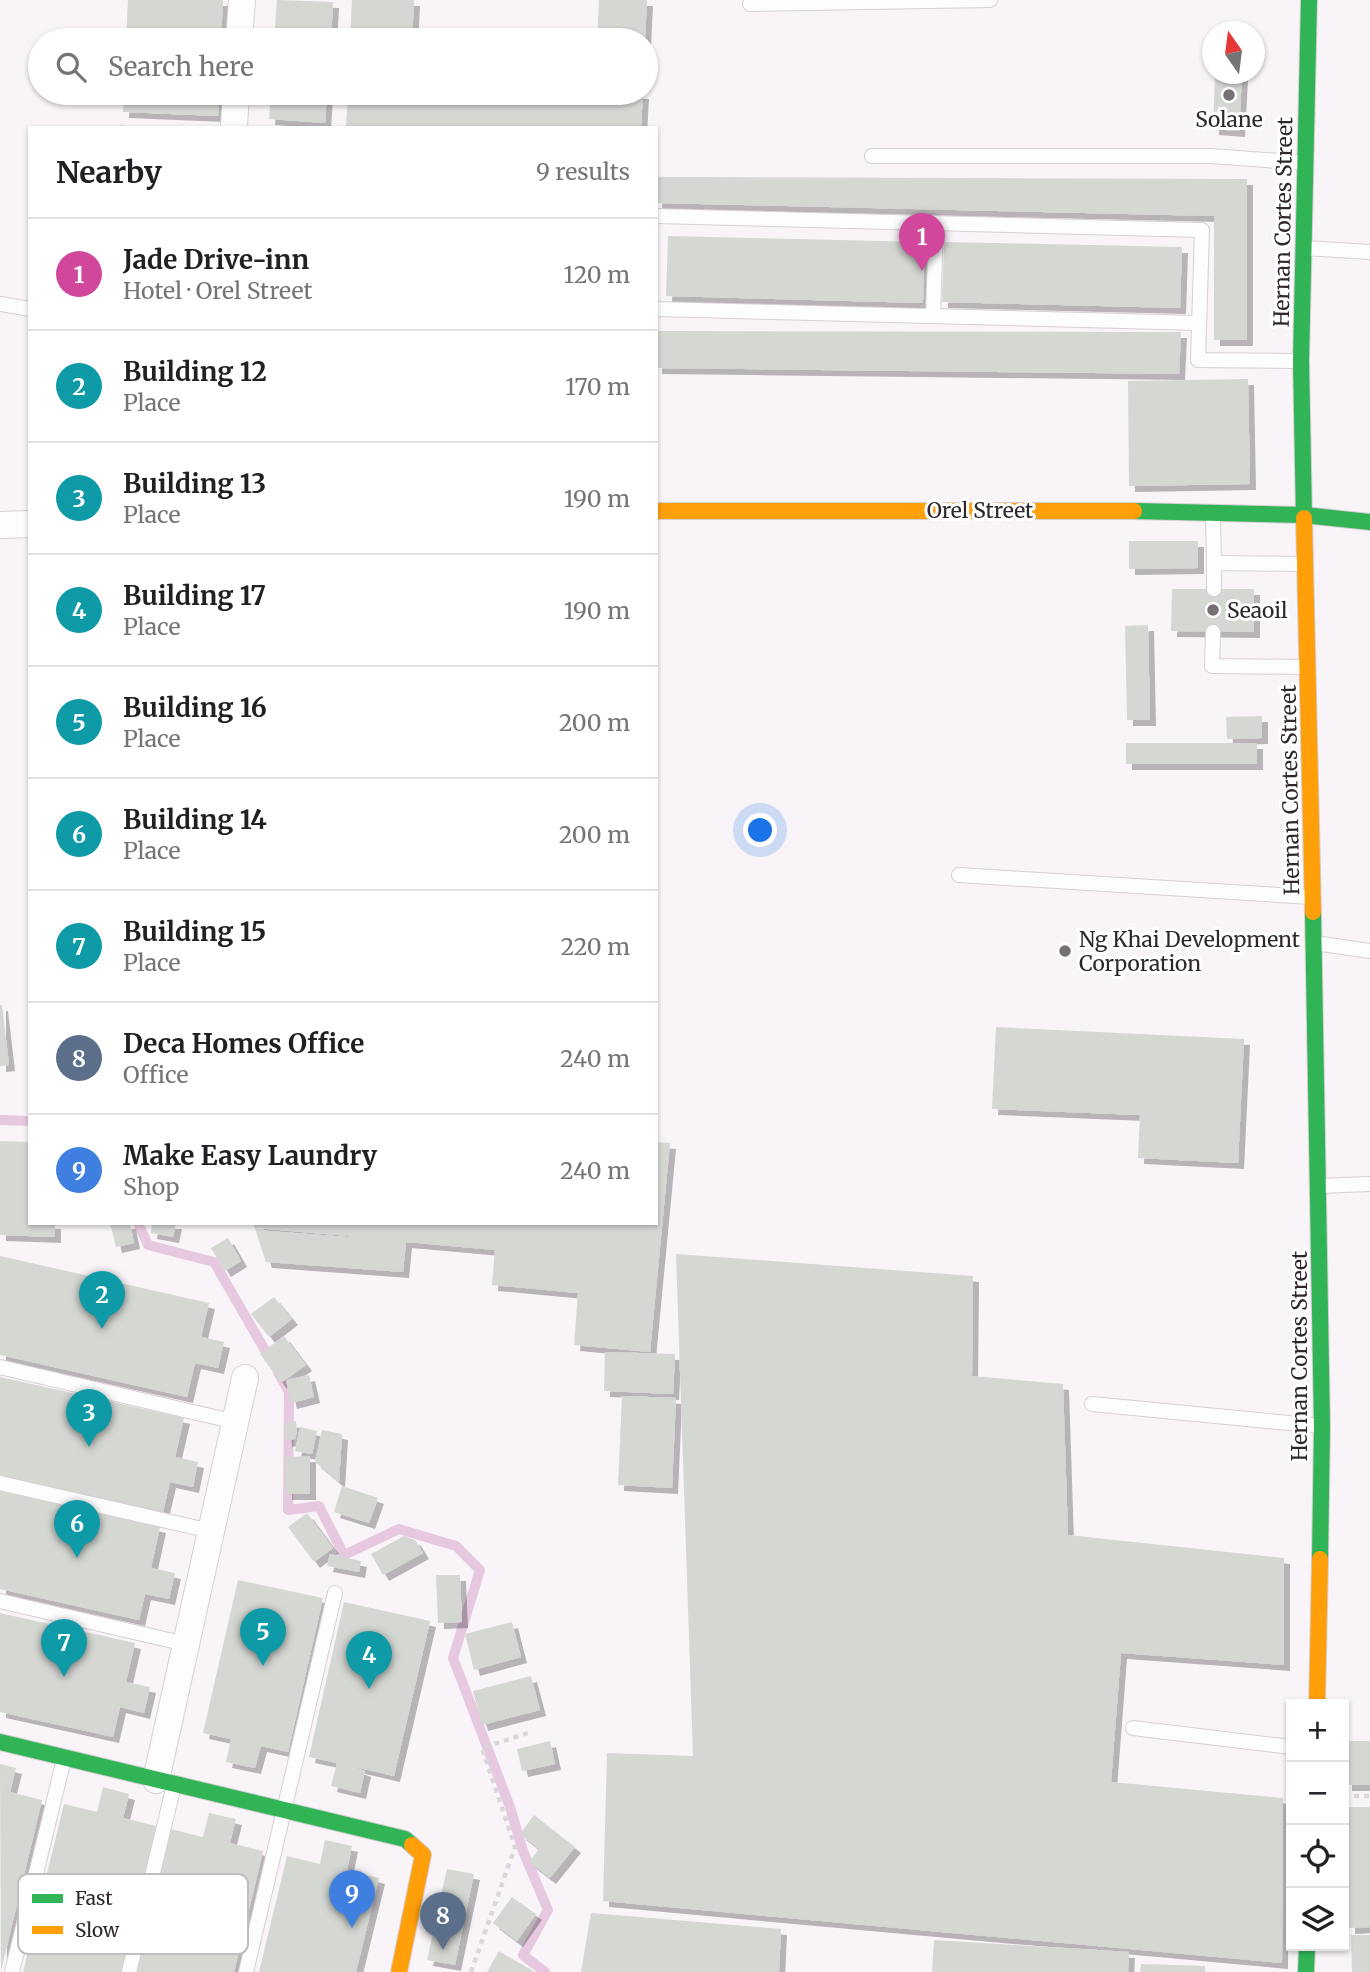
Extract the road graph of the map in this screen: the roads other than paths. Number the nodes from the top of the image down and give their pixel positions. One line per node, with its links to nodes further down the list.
1 (242, 0): 5 (street)
2 (990, 0): 4 (lane)
3 (1309, 0): 9 (main road, Hernan Cortes Street)
4 (750, 4)
5 (240, 28)
6 (235, 105): 7 (street)
7 (234, 126)
8 (872, 156): 9 (lane)
9 (1306, 163): 12 (main road, Hernan Cortes Street)
10 (658, 216): 11 (lane)
11 (936, 223): 17 (lane); 18 (lane)
12 (1304, 248): 13 (lane); 19 (main road, Hernan Cortes Street)
13 (1370, 252)
14 (0, 304): 15 (lane)
15 (28, 309)
16 (658, 309): 17 (lane)
17 (933, 316): 18 (lane)
18 (1199, 323): 19 (lane)
19 (1301, 361): 22 (main road, Hernan Cortes Street)
20 (658, 511): 21 (main road, Orel Street)
21 (1213, 513): 22 (main road, Orel Street); 26 (lane)
22 (1304, 515): 23 (main road, Orel Street); 27 (main road, Hernan Cortes Street)
23 (1370, 522)
24 (28, 524): 25 (street)
25 (0, 525)
26 (1214, 563): 27 (lane); 28 (lane)
27 (1305, 564): 30 (main road, Hernan Cortes Street)
28 (1214, 589)
29 (1213, 632): 30 (lane)
30 (1308, 667): 32 (main road, Hernan Cortes Street)
31 (960, 875): 32 (lane)
32 (1313, 897): 33 (main road, Hernan Cortes Street)
33 (1314, 943): 34 (lane); 36 (main road, Hernan Cortes Street)
34 (1370, 951)
35 (1370, 1184): 36 (lane)
36 (1319, 1186): 41 (main road, Hernan Cortes Street)
37 (0, 1367): 40 (lane)
38 (245, 1378): 40 (street)
39 (1092, 1404): 41 (lane)
40 (236, 1422): 43 (street)
41 (1322, 1426): 47 (main road, Hernan Cortes Street)
42 (0, 1483): 43 (lane)
43 (211, 1531): 46 (street)
44 (335, 1593): 53 (lane)
45 (0, 1601): 46 (lane)
46 (186, 1644): 52 (street)
47 (1317, 1699)
48 (1133, 1728): 50 (lane)
49 (0, 1742): 51 (main road)
50 (1286, 1746)
51 (64, 1758): 52 (main road); 54 (lane)
52 (165, 1782): 53 (main road); 55 (lane)
53 (285, 1811): 61 (lane); 62 (main road)
54 (36, 1874)
55 (148, 1874)
56 (18, 1947): 59 (lane)
57 (1307, 1951): 63 (main road)
58 (132, 1954): 60 (lane)
59 (12, 1972)
60 (129, 1972)
61 (246, 1972)
62 (399, 1972)
63 (1306, 1972)

